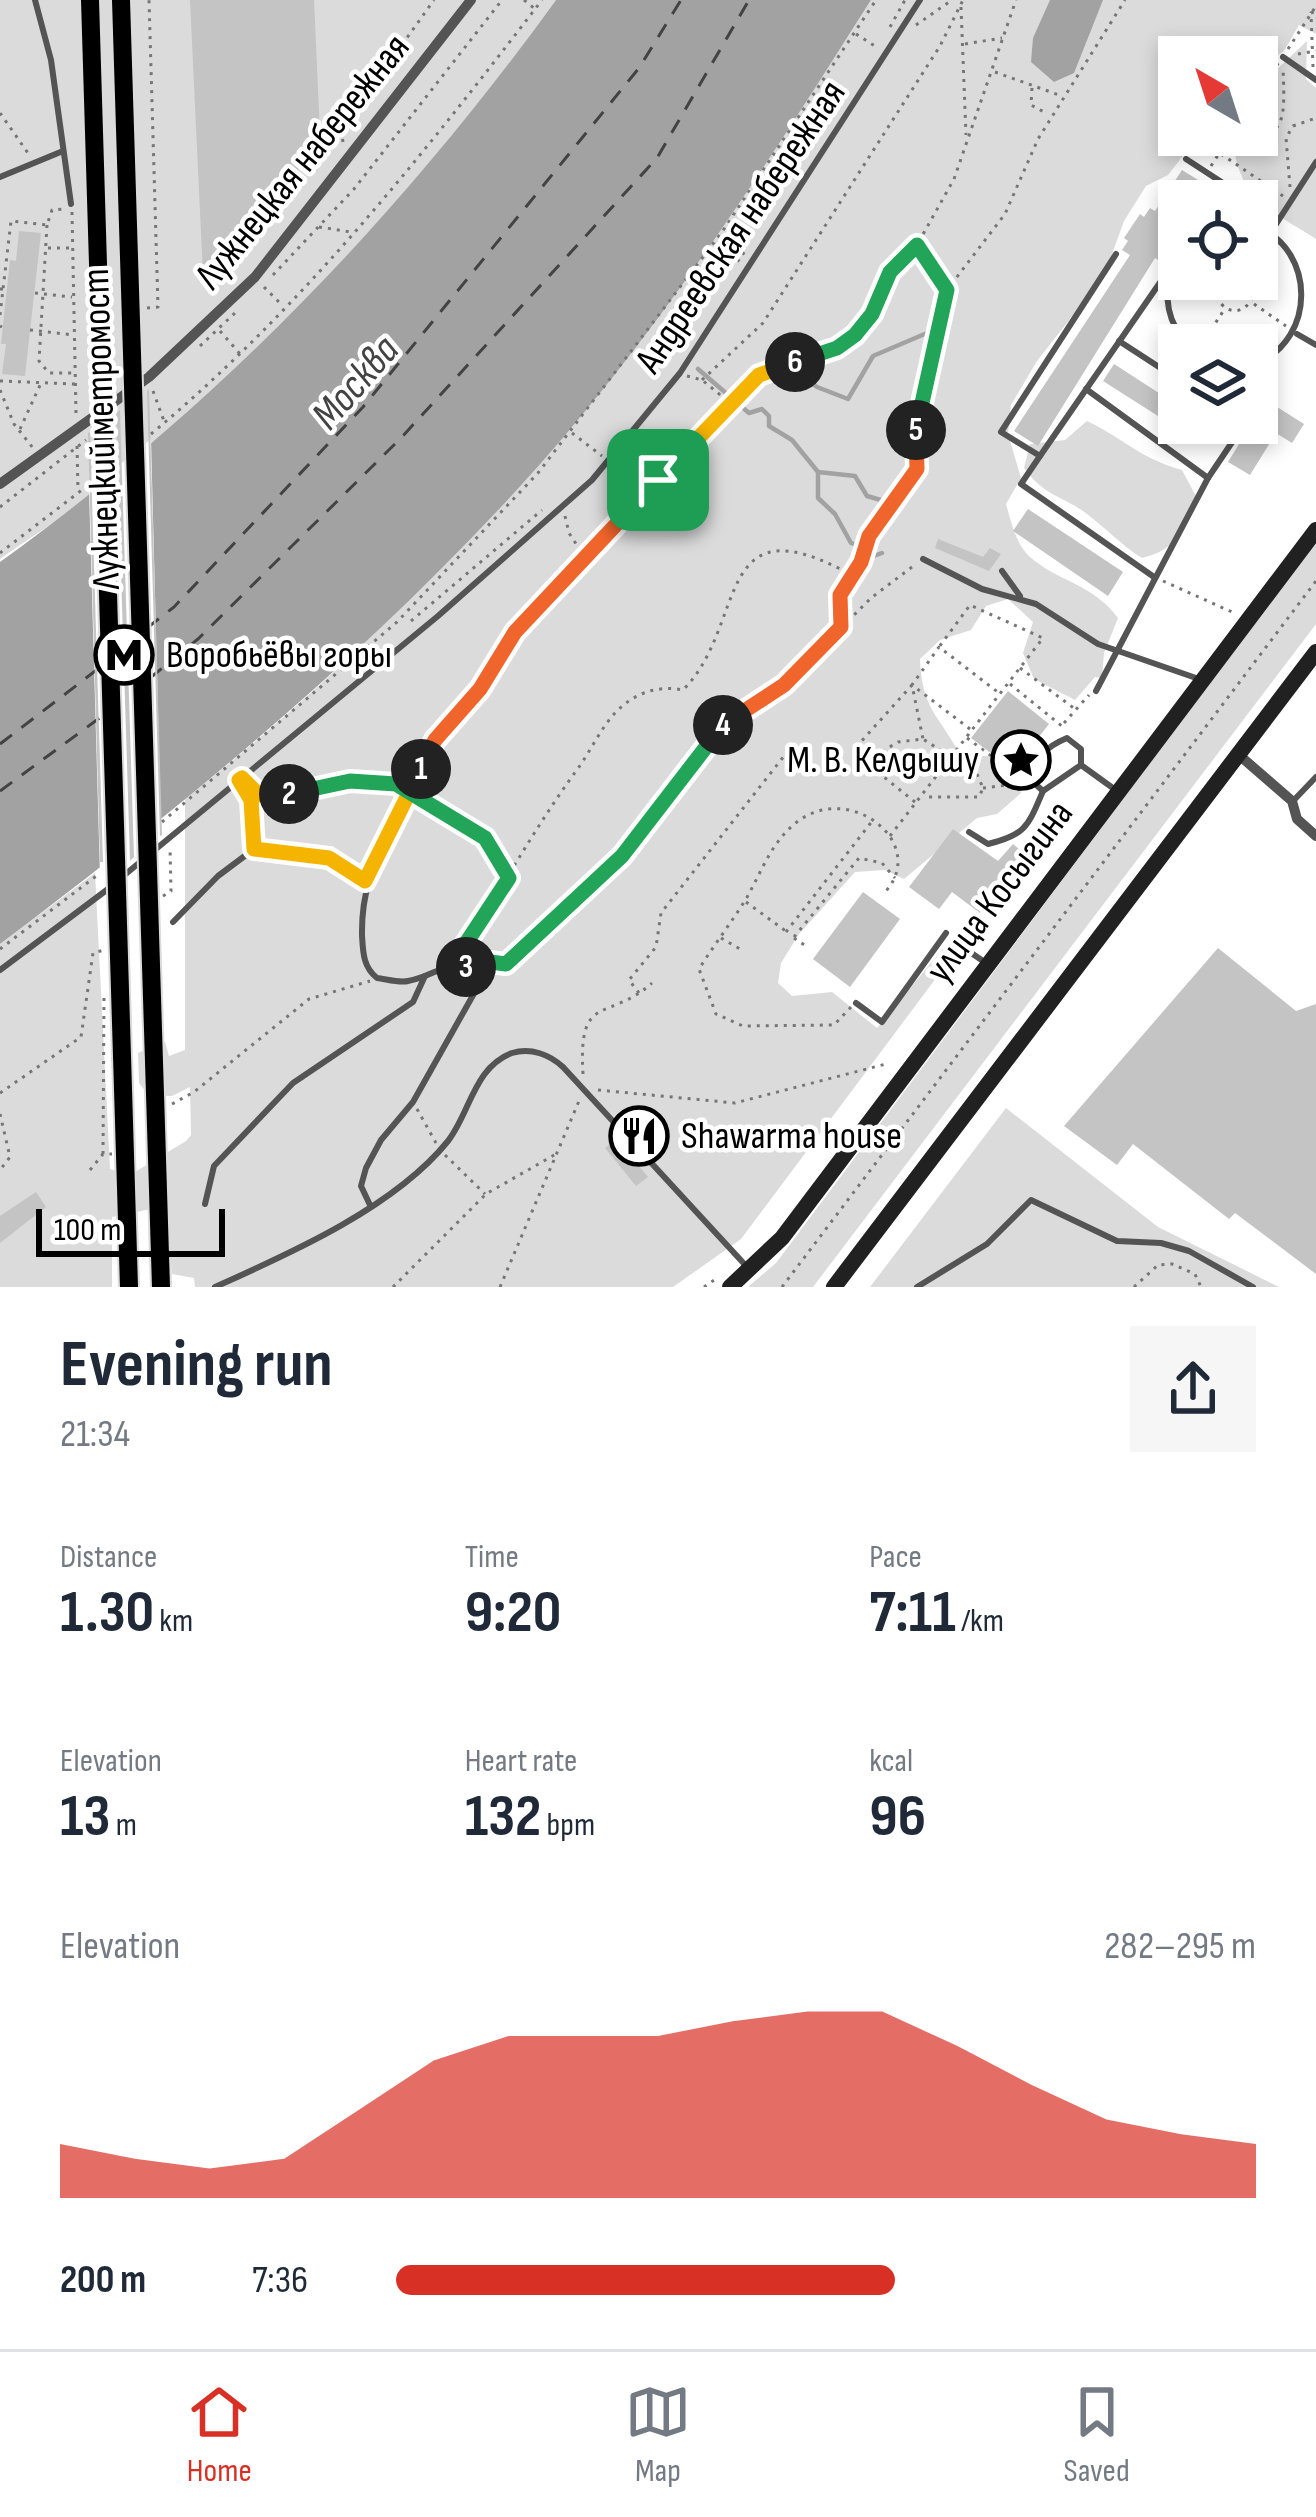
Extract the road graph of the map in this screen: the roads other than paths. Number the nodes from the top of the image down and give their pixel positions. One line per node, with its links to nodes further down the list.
1 (35, 0): 8 (lane)
2 (90, 0): 58 (main road, Лужнецкий метромост, bridge)
3 (122, 0): 59 (main road, Лужнецкий метромост, bridge)
4 (471, 0): 27 (street, Лужнецкая набережная)
5 (912, 0): 40 (lane, Андреевская набережная)
6 (1282, 57): 7 (lane)
7 (1315, 78)
8 (64, 151): 11 (lane); 13 (lane)
9 (1186, 159): 12 (lane)
10 (1316, 162): 14 (lane)
11 (0, 177)
12 (1219, 180)
13 (72, 207)
14 (1278, 221)
15 (1278, 237): 18 (lane)
16 (1116, 254): 25 (lane)
17 (1158, 285): 19 (lane)
18 (1297, 334): 20 (lane); 21 (lane)
19 (1119, 340): 22 (lane); 23 (lane)
20 (1316, 345)
21 (1278, 350)
22 (1158, 366)
23 (1086, 389): 25 (lane); 26 (lane)
24 (1231, 444): 26 (lane)
25 (1040, 455): 31 (lane)
26 (1208, 478): 31 (lane)
27 (0, 484)
28 (1316, 530): 35 (main road, улица Косыгина)
29 (922, 559): 32 (lane)
30 (1002, 571): 32 (lane)
31 (1154, 577): 33 (lane)
32 (1022, 599): 33 (lane)
33 (1120, 649): 35 (lane); 36 (lane)
34 (1316, 652): 37 (main road)
35 (1202, 680): 42 (main road, улица Косыгина)
36 (1096, 692)
37 (1239, 755): 43 (street); 62 (main road)
38 (1081, 765): 41 (lane); 41 (lane); 42 (lane)
39 (1316, 777): 43 (lane)
40 (240, 779): 46 (lane); 47 (lane); 52 (lane, Андреевская набережная)
41 (1043, 791): 44 (lane)
42 (1118, 791): 51 (main road, улица Косыгина)
43 (1292, 801): 45 (street)
44 (969, 832)
45 (1316, 836)
46 (254, 849): 47 (lane); 48 (lane)
47 (365, 881): 53 (lane)
48 (172, 922)
49 (946, 932): 54 (lane)
50 (958, 944): 51 (lane)
51 (986, 963): 57 (main road, улица Косыгина)
52 (0, 970)
53 (427, 973): 55 (lane); 56 (lane)
54 (856, 1003)
55 (206, 1204)
56 (370, 1205): 57 (lane); 60 (lane)
57 (750, 1271): 61 (main road, улица Косыгина)
58 (129, 1287)
59 (161, 1287)
60 (215, 1287)
61 (730, 1287)
62 (834, 1287)
63 (917, 1287): 64 (lane)
64 (1253, 1287)

